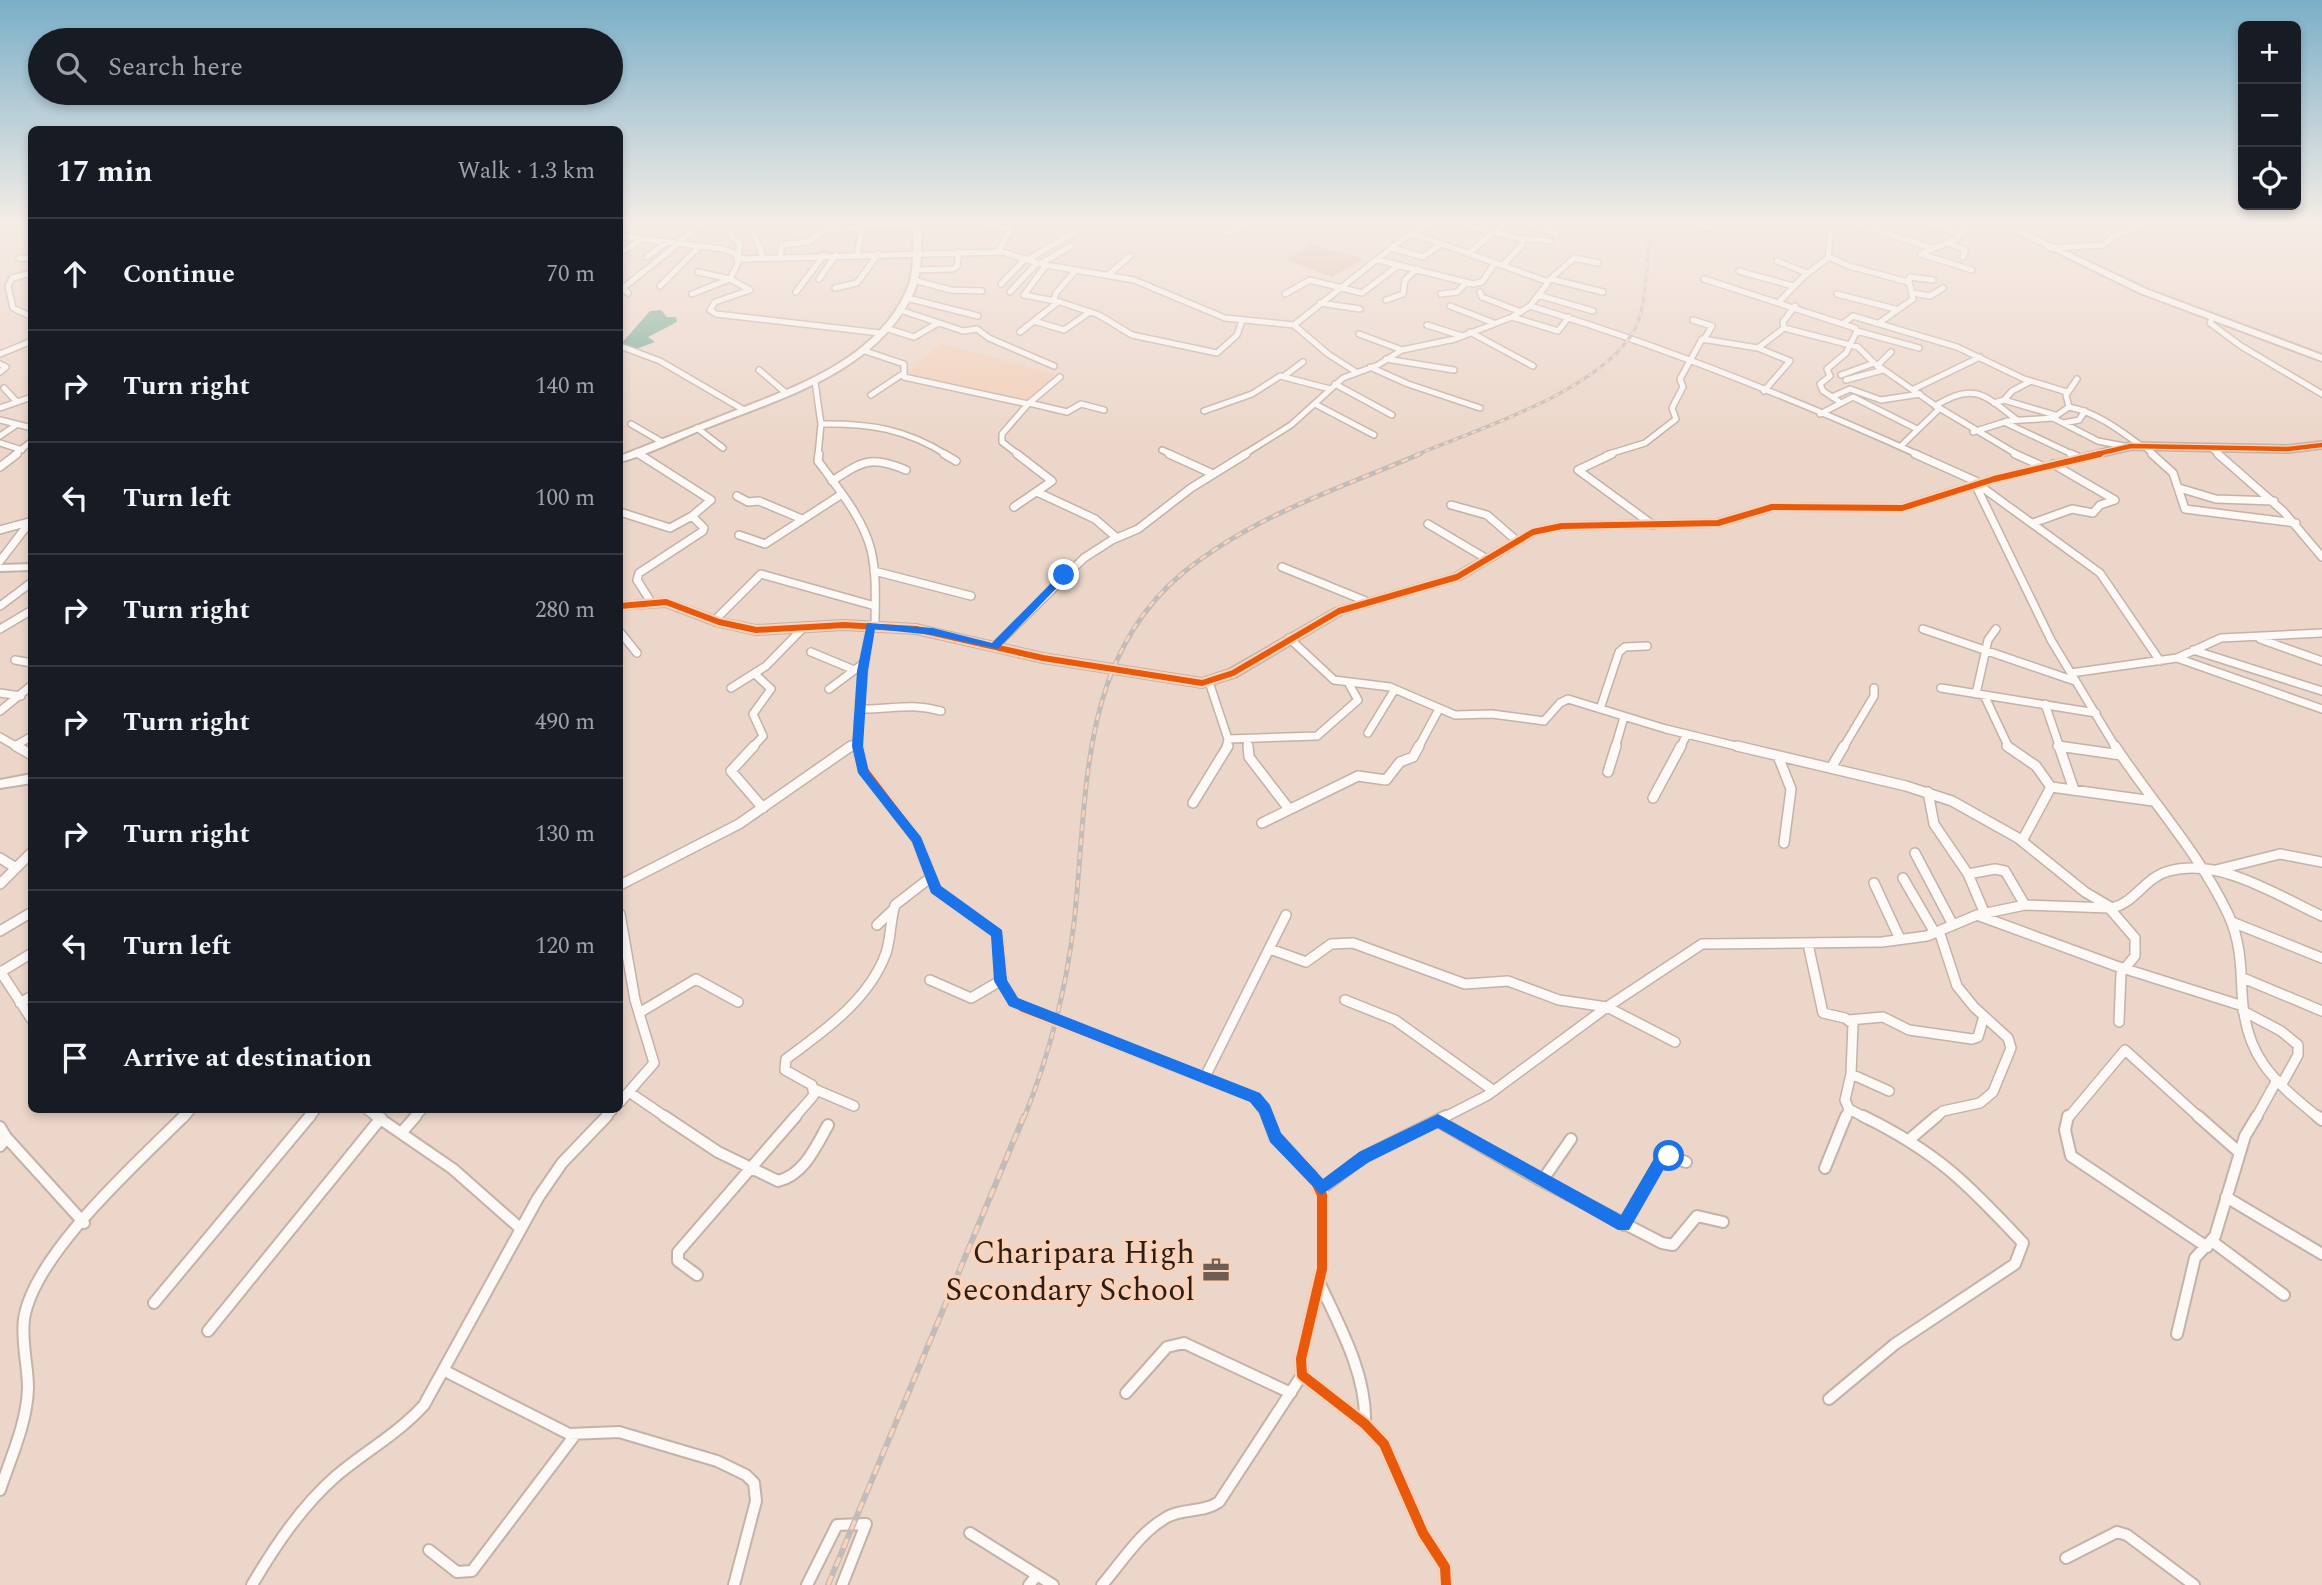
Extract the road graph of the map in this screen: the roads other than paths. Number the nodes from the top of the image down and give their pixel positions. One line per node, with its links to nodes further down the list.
1 (10, 297): 30 (street)
2 (730, 297): 46 (street)
3 (1034, 297): 18 (street)
4 (1056, 297): 18 (street)
5 (1173, 297): 38 (street)
6 (1328, 297): 20 (street)
7 (1395, 297): 17 (street)
8 (1482, 297): 29 (street)
9 (1537, 297): 22 (street)
10 (1545, 297): 27 (street)
11 (1766, 297): 19 (street)
12 (1783, 297): 19 (street)
13 (1855, 297): 25 (street); 32 (street)
14 (1912, 297): 25 (street)
15 (2159, 297): 35 (street)
16 (907, 298): 26 (street); 31 (street)
17 (1386, 300)
18 (1056, 301): 28 (street); 37 (street)
19 (1780, 301): 23 (street)
20 (1320, 303): 24 (street); 43 (street)
21 (1450, 306): 40 (street)
22 (1530, 306): 29 (street); 34 (street)
23 (1795, 306): 41 (street); 45 (street)
24 (1360, 309)
25 (1895, 309): 42 (street)
26 (900, 310): 39 (street); 46 (street)
27 (1593, 311)
28 (1090, 312): 37 (street); 38 (street)
29 (1521, 312): 33 (street)
30 (28, 315)
31 (978, 316)
32 (1853, 316): 41 (street); 42 (street)
33 (1512, 317): 34 (street); 40 (street)
34 (1569, 317): 65 (street)
35 (2213, 317): 63 (street); 89 (street)
36 (1693, 320): 52 (street)
37 (1034, 321): 48 (street)
38 (1242, 321): 43 (street)
39 (938, 323): 46 (street); 68 (street)
40 (1494, 323): 49 (street)
41 (1844, 323): 47 (street)
42 (1879, 323): 62 (street)
43 (1294, 325): 75 (street)
44 (1427, 325): 51 (street)
45 (1784, 328): 54 (street); 56 (street)
46 (882, 330): 58 (street)
47 (1857, 331): 54 (street); 57 (street)
48 (1020, 332)
49 (1470, 332): 51 (street); 69 (street)
50 (1359, 334): 59 (street)
51 (1462, 336): 59 (street)
52 (1705, 338): 56 (street); 65 (street)
53 (28, 343): 61 (street)
54 (1854, 343): 70 (street); 91 (street)
55 (623, 347): 103 (street)
56 (1759, 348): 85 (street)
57 (1919, 348)
58 (862, 350): 76 (street); 81 (street)
59 (1402, 350): 64 (street)
60 (1891, 352): 70 (street)
61 (0, 354)
62 (1980, 357): 80 (street); 84 (street)
63 (2322, 358)
64 (1386, 359): 71 (street); 73 (street)
65 (1688, 360): 85 (street); 159 (street)
66 (1303, 362): 77 (street)
67 (0, 364): 74 (street)
68 (1054, 366)
69 (1533, 366)
70 (1878, 366): 70 (street); 84 (street)
71 (1370, 367): 75 (street); 101 (street)
72 (759, 370): 87 (street)
73 (1454, 370)
74 (0, 372)
75 (1356, 372): 82 (street)
76 (901, 374): 90 (street); 96 (street)
77 (1284, 376): 82 (street); 105 (street)
78 (1060, 377): 96 (street)
79 (2077, 379): 86 (street)
80 (2031, 381): 86 (street); 93 (street)
81 (815, 382): 87 (street); 115 (street)
82 (1333, 387): 98 (street); 108 (street)
83 (4, 388): 95 (street)
84 (1914, 389): 88 (street)
85 (1764, 391): 107 (street)
86 (2067, 392): 99 (street)
87 (786, 393): 103 (street)
88 (1920, 394): 91 (street); 102 (street)
89 (2322, 394)
90 (871, 395)
91 (1832, 397): 94 (street)
92 (28, 398): 95 (street)
93 (2004, 400): 97 (street); 109 (street)
94 (1840, 401): 107 (street); 119 (street)
95 (17, 402): 100 (street)
96 (1028, 403): 104 (street); 146 (street)
97 (1994, 403): 102 (street); 111 (street)
98 (1315, 404): 121 (street); 142 (street)
99 (2069, 407): 106 (street); 109 (street)
100 (0, 408)
101 (1480, 408)
102 (1937, 408): 119 (street); 120 (street)
103 (744, 410): 118 (street)
104 (1104, 410)
105 (1204, 411)
106 (2085, 411): 113 (street); 129 (street)
107 (1821, 414): 127 (street)
108 (1392, 415)
109 (2054, 416): 111 (street); 113 (street)
110 (0, 420): 116 (street)
111 (2017, 420): 112 (street)
112 (2004, 422): 120 (street); 137 (street)
113 (2064, 423): 128 (street)
114 (631, 424): 123 (street)
115 (821, 424): 138 (street); 143 (street)
116 (16, 425): 117 (street); 122 (street)
117 (28, 427)
118 (697, 428): 123 (street); 130 (street)
119 (1917, 429): 127 (street)
120 (1973, 432): 139 (street)
121 (1374, 435)
122 (0, 436)
123 (662, 442): 135 (street)
124 (0, 443): 133 (street)
125 (28, 444): 133 (street)
126 (2322, 445): 131 (street)
127 (1901, 446): 144 (street)
128 (2129, 447): 129 (street); 137 (street)
129 (2144, 447): 131 (street); 145 (street)
130 (723, 448)
131 (2211, 448): 149 (street)
132 (1162, 450): 142 (street)
133 (20, 451): 134 (street); 140 (street)
134 (28, 452)
135 (637, 452): 136 (street); 153 (street)
136 (623, 458)
137 (2080, 458): 139 (street)
138 (956, 461)
139 (2048, 466): 144 (street); 156 (street)
140 (0, 467)
141 (906, 470): 143 (street)
142 (1213, 474): 163 (street)
143 (832, 481): 147 (street)
144 (1979, 485): 156 (street); 159 (street); 203 (street)
145 (2179, 488): 149 (street); 157 (street)
146 (1037, 492): 151 (street); 163 (street)
147 (842, 494): 154 (street); 171 (street)
148 (737, 496): 154 (street)
149 (2274, 501): 157 (street)
150 (1451, 505): 164 (street)
151 (1014, 507)
152 (623, 513): 153 (street)
153 (692, 516): 174 (street)
154 (802, 519): 162 (street)
155 (28, 523): 161 (street)
156 (2033, 523): 198 (street)
157 (2296, 523): 165 (street)
158 (1429, 524): 166 (street)
159 (1653, 524): 164 (street)
160 (28, 526): 167 (street)
161 (0, 530)
162 (739, 535)
163 (1111, 541): 190 (street)
164 (1517, 541): 166 (street)
165 (2321, 553)
166 (1487, 559): 175 (street)
167 (0, 561)
168 (28, 567): 170 (street)
169 (1282, 567): 175 (street)
170 (0, 568)
171 (874, 570): 173 (street); 178 (street)
172 (28, 585): 176 (street)
173 (971, 596)
174 (651, 602): 177 (street); 180 (street)
175 (1368, 602): 189 (street)
176 (0, 606)
177 (623, 606)
178 (875, 606): 180 (street); 182 (street)
179 (28, 612): 183 (street)
180 (715, 620): 181 (street)
181 (805, 626): 182 (street); 204 (street)
182 (873, 626): 190 (street); 201 (street)
183 (0, 629)
184 (1923, 629): 194 (street)
185 (1996, 629): 194 (street)
186 (2322, 633): 188 (street)
187 (623, 636): 195 (street)
188 (2254, 636): 192 (street); 199 (street)
189 (1289, 638): 206 (street); 207 (street)
190 (994, 646): 206 (street)
191 (1647, 646): 222 (street)
192 (2193, 650): 196 (street); 214 (street)
193 (811, 652): 202 (street)
194 (1986, 652): 205 (street); 216 (street)
195 (637, 653)
196 (2177, 658): 198 (street); 218 (street)
197 (15, 660): 200 (street)
198 (2160, 661): 203 (street)
199 (2322, 661)
200 (28, 662)
201 (864, 663): 202 (street); 220 (street)
202 (852, 669): 212 (street)
203 (2071, 673): 205 (street)
204 (755, 674): 208 (street); 250 (street)
205 (2076, 681): 226 (street)
206 (1209, 682): 232 (street)
207 (1349, 684): 213 (street); 233 (street)
208 (731, 688)
209 (1874, 688): 240 (street)
210 (1941, 688): 216 (street)
211 (28, 689): 217 (street)
212 (829, 689)
213 (1395, 689): 221 (street); 228 (street)
214 (2322, 692): 218 (street)
215 (0, 693): 217 (street)
216 (1980, 694): 219 (street); 244 (street)
217 (21, 696): 224 (street)
218 (2301, 701): 223 (street)
219 (2045, 704): 226 (street); 236 (street)
220 (859, 709): 225 (street); 234 (street)
221 (1439, 709): 222 (street); 251 (street)
222 (1600, 709): 227 (street)
223 (2322, 709)
224 (0, 711)
225 (940, 711)
226 (2096, 713): 238 (street)
227 (1623, 717): 229 (street); 241 (street)
228 (1368, 733)
229 (1686, 734): 239 (street); 247 (street)
230 (0, 737): 235 (street)
231 (28, 738): 235 (street)
232 (1228, 739): 233 (street); 249 (street)
233 (1247, 739): 251 (street)
234 (858, 741): 250 (street); 263 (street)
235 (15, 746): 237 (street)
236 (2058, 746): 238 (street); 245 (street)
237 (28, 753)
238 (2120, 755): 248 (street)
239 (1778, 756): 240 (street); 254 (street)
240 (1831, 768): 246 (street)
241 (1608, 772)
242 (28, 779): 243 (street)
243 (0, 784)
244 (2051, 787): 245 (street); 253 (street)
245 (2074, 790): 248 (street)
246 (1928, 792): 253 (street); 262 (street)
247 (1653, 798)
248 (2153, 802): 259 (street)
249 (1193, 803)
250 (763, 808): 266 (street)
251 (1289, 809): 252 (street)
252 (1262, 823)
253 (2022, 841): 269 (street)
254 (1784, 842)
255 (1915, 853): 277 (street)
256 (28, 856): 260 (street)
257 (0, 858): 260 (street)
258 (2322, 862): 261 (street)
259 (2199, 867): 261 (street); 269 (street); 275 (street)
260 (16, 868): 265 (street)
261 (2216, 870): 274 (street)
262 (1968, 874): 268 (street); 272 (street)
263 (930, 878): 270 (street); 290 (street)
264 (1903, 878): 279 (street)
265 (0, 884)
266 (623, 884)
267 (1874, 884): 280 (street)
268 (2025, 905): 269 (street); 272 (street)
269 (2111, 908): 286 (street)
270 (893, 910): 276 (street); 307 (street)
271 (28, 914): 278 (street)
272 (1981, 914): 277 (street); 286 (street)
273 (1286, 915): 282 (street)
274 (2322, 916)
275 (2232, 922): 285 (street); 288 (street)
276 (877, 925)
277 (1953, 925): 279 (street)
278 (0, 931)
279 (1937, 932): 280 (street); 300 (street)
280 (1900, 939): 281 (street)
281 (1808, 944): 295 (street); 301 (street)
282 (1270, 949): 295 (street); 305 (street)
283 (28, 955): 287 (street)
284 (623, 957): 298 (street)
285 (2322, 958)
286 (2124, 968): 296 (street); 302 (street)
287 (0, 971): 294 (street)
288 (2243, 978): 296 (street); 297 (street)
289 (930, 980): 290 (street)
290 (1000, 981): 305 (street)
291 (28, 998): 294 (street)
292 (1345, 1000): 308 (street)
293 (738, 1002): 298 (street)
294 (20, 1003): 299 (street)
295 (1607, 1007): 303 (street); 308 (street)
296 (2243, 1009): 306 (street); 306 (street)
297 (2322, 1011)
298 (639, 1013): 310 (street)
299 (28, 1014)
300 (1984, 1016): 301 (street); 326 (street)
301 (1849, 1020): 304 (street)
302 (2119, 1021)
303 (1675, 1042)
304 (1851, 1074): 309 (street); 313 (street)
305 (1205, 1077): 333 (street)
306 (2279, 1082): 320 (street); 328 (street)
307 (814, 1089): 312 (street); 331 (street)
308 (1494, 1091): 321 (street)
309 (1889, 1091)
310 (629, 1092): 311 (street); 331 (street)
311 (623, 1099)
312 (854, 1106)
313 (1849, 1109): 326 (street); 330 (street)
314 (187, 1113): 336 (street)
315 (312, 1113): 344 (street)
316 (373, 1113): 319 (street)
317 (418, 1113): 324 (street)
318 (609, 1113): 338 (street)
319 (382, 1118): 324 (street); 345 (street)
320 (2322, 1120)
321 (1438, 1121): 332 (street); 333 (street)
322 (828, 1125): 331 (street)
323 (0, 1127): 327 (street)
324 (402, 1132): 338 (street)
325 (1571, 1139): 332 (street)
326 (1909, 1139): 351 (street)
327 (3, 1141): 336 (street)
328 (2240, 1153): 334 (street); 339 (street)
329 (1686, 1162): 337 (street)
330 (1825, 1168)
331 (749, 1169): 341 (street)
332 (1542, 1181): 337 (street)
333 (1321, 1189): 342 (street)
334 (2226, 1197): 339 (street); 340 (street)
335 (1723, 1222): 337 (street)
336 (84, 1223): 354 (street)
337 (1624, 1225)
338 (521, 1229): 347 (street)
339 (2210, 1244): 343 (street); 346 (street)
340 (2322, 1254)
341 (696, 1275)
342 (1320, 1284): 348 (street); 352 (street)
343 (2284, 1295)
344 (154, 1303)
345 (208, 1331)
346 (2177, 1334)
347 (445, 1371): 353 (street); 359 (street)
348 (1303, 1375): 350 (street); 352 (street)
349 (1126, 1392): 350 (street)
350 (1291, 1393): 364 (street)
351 (1829, 1399)
352 (1365, 1424): 365 (street)
353 (575, 1435): 356 (street); 360 (street)
354 (0, 1490)
355 (970, 1533): 358 (street)
356 (429, 1550)
357 (2066, 1558): 366 (street)
358 (1033, 1580): 363 (street)
359 (252, 1585)
360 (734, 1585)
361 (807, 1585): 362 (street)
362 (842, 1585)
363 (1053, 1585)
364 (1102, 1585)
365 (1446, 1585)
366 (2194, 1585)

